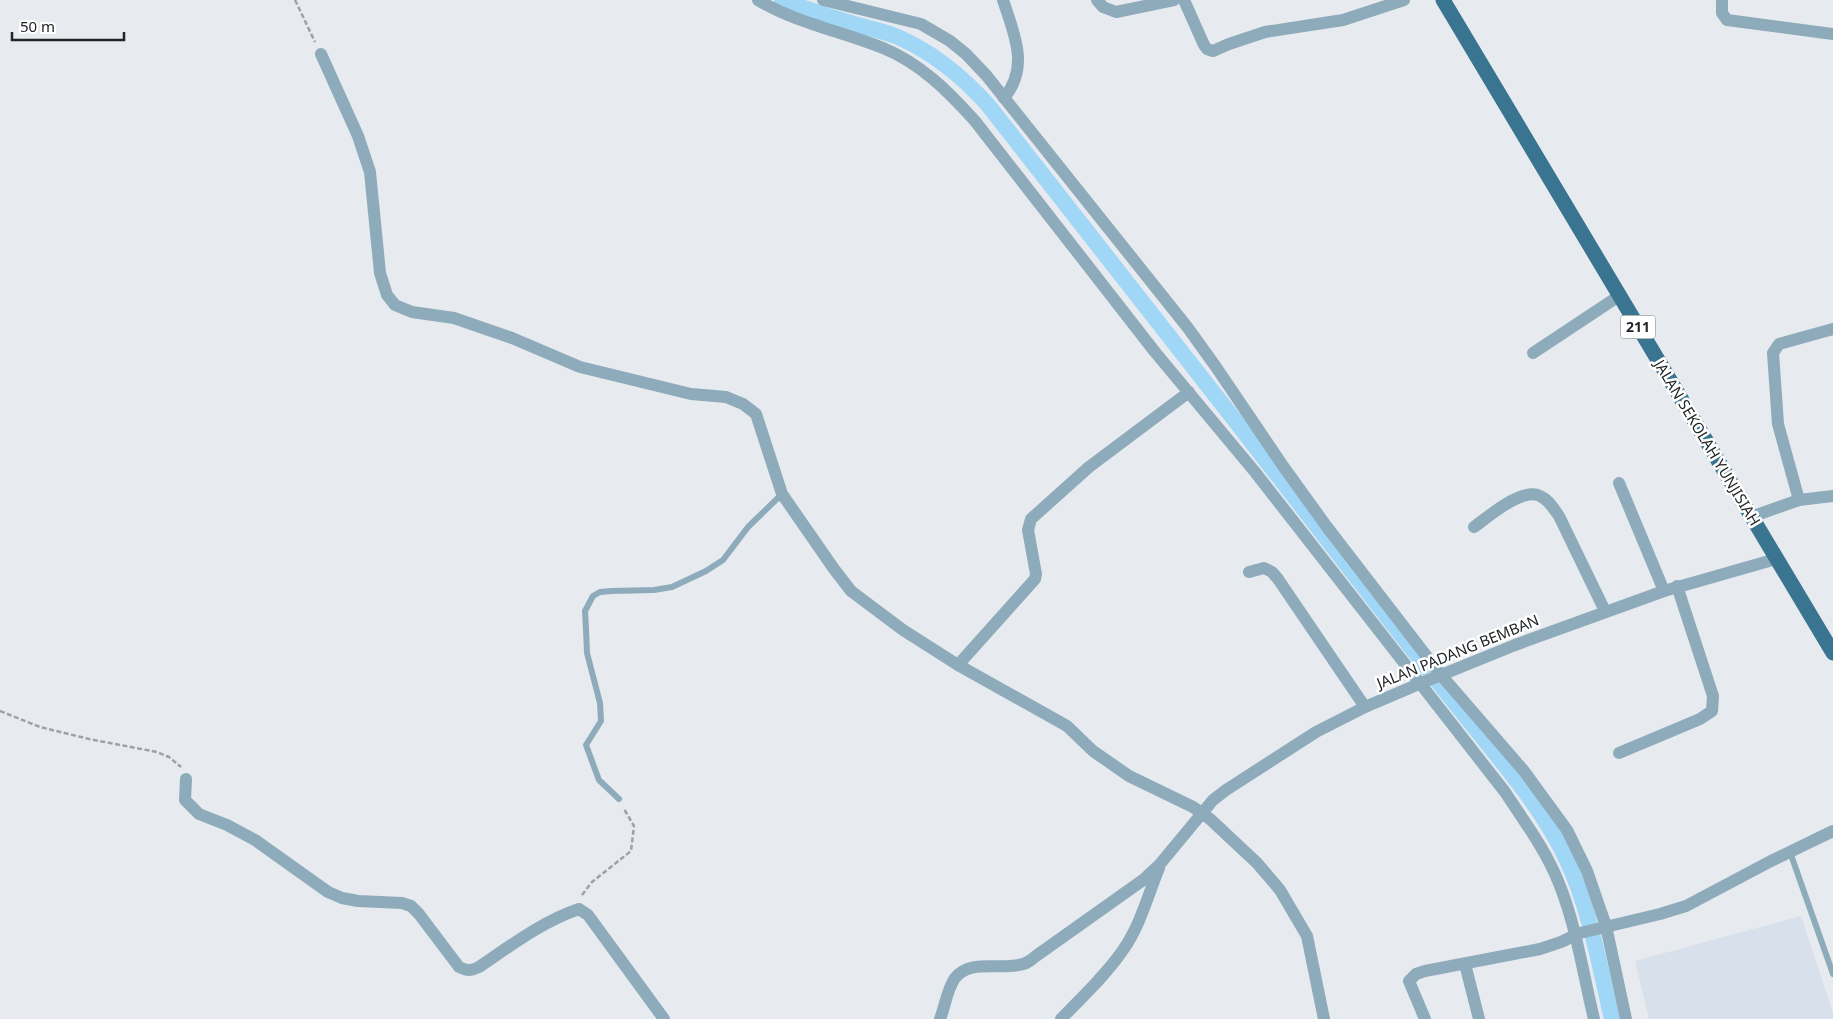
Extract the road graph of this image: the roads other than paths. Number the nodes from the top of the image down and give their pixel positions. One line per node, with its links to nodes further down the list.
1 (758, 0): 16 (street)
2 (823, 0): 12 (street)
3 (1003, 0): 12 (street)
4 (1097, 0): 5 (street)
5 (1174, 0)
6 (1184, 0): 7 (street)
7 (1404, 0)
8 (1443, 0): 13 (main road, JALAN SEKOLAH YUNJISIAH / 211)
9 (1722, 0): 10 (street)
10 (1833, 34)
11 (321, 54): 18 (street)
12 (1004, 98): 30 (street)
13 (1619, 296): 15 (street); 21 (main road, JALAN SEKOLAH YUNJISIAH / 211)
14 (1833, 329): 20 (street)
15 (1533, 354)
16 (1189, 392): 29 (street); 31 (street)
17 (1619, 483): 26 (street)
18 (782, 494): 29 (street); 35 (lane)
19 (1833, 496): 20 (street)
20 (1799, 500): 21 (street)
21 (1751, 517): 23 (main road, JALAN SEKOLAH YUNJISIAH / 211)
22 (1474, 528): 27 (street)
23 (1776, 559): 25 (street, JALAN PADANG BEMBAN); 28 (main road, JALAN SEKOLAH YUNJISIAH / 211)
24 (1249, 572): 32 (street)
25 (1677, 586): 26 (street, JALAN PADANG BEMBAN); 33 (street)
26 (1664, 590): 27 (street, JALAN PADANG BEMBAN)
27 (1605, 612): 30 (street, JALAN PADANG BEMBAN)
28 (1833, 654)
29 (958, 665): 36 (street)
30 (1439, 676): 31 (street, JALAN PADANG BEMBAN); 40 (street)
31 (1422, 683): 32 (street, JALAN PADANG BEMBAN); 41 (street)
32 (1365, 708): 36 (street, JALAN PADANG BEMBAN)
33 (1618, 754)
34 (186, 775): 44 (street)
35 (619, 799)
36 (1200, 816): 39 (street, JALAN PADANG BEMBAN); 47 (street)
37 (1833, 831): 38 (street)
38 (1790, 852): 40 (street); 43 (lane)
39 (1160, 864): 45 (street); 46 (street)
40 (1602, 926): 41 (street); 51 (street)
41 (1577, 934): 42 (street); 50 (street)
42 (1466, 964): 48 (street); 49 (street)
43 (1833, 974)
44 (664, 1019)
45 (940, 1019)
46 (1061, 1019)
47 (1324, 1019)
48 (1425, 1019)
49 (1479, 1019)
50 (1594, 1019)
51 (1626, 1019)

